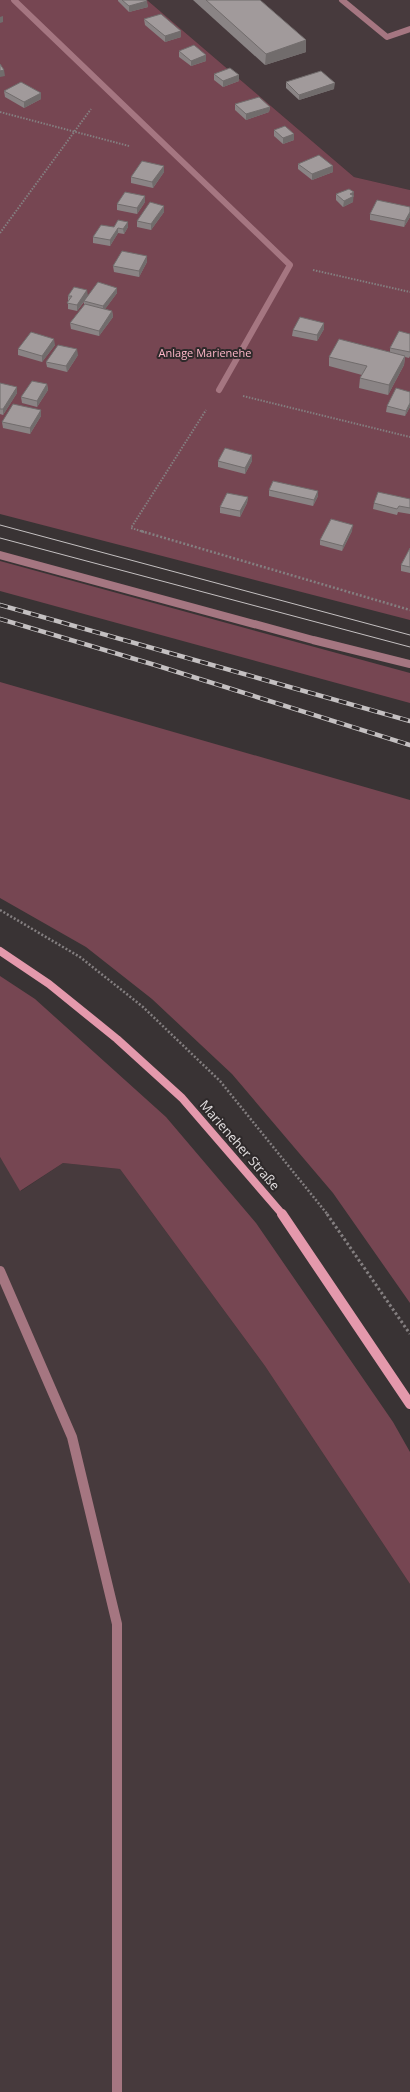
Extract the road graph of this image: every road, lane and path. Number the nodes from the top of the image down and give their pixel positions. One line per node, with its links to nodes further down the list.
1 (14, 0): 4 (lane)
2 (342, 0): 3 (lane)
3 (410, 29)
4 (106, 89): 6 (path); 9 (lane)
5 (0, 112): 6 (path)
6 (76, 130): 7 (path); 8 (path)
7 (136, 148)
8 (0, 233)
9 (290, 265): 10 (path); 11 (lane)
10 (410, 292)
11 (219, 390): 12 (path); 14 (path)
12 (410, 437)
13 (0, 555): 15 (lane)
14 (410, 610)
15 (410, 664)
16 (0, 951): 18 (street, Marieneher Straße)
17 (0, 1271): 19 (lane)
18 (410, 1404)
19 (117, 2092)

